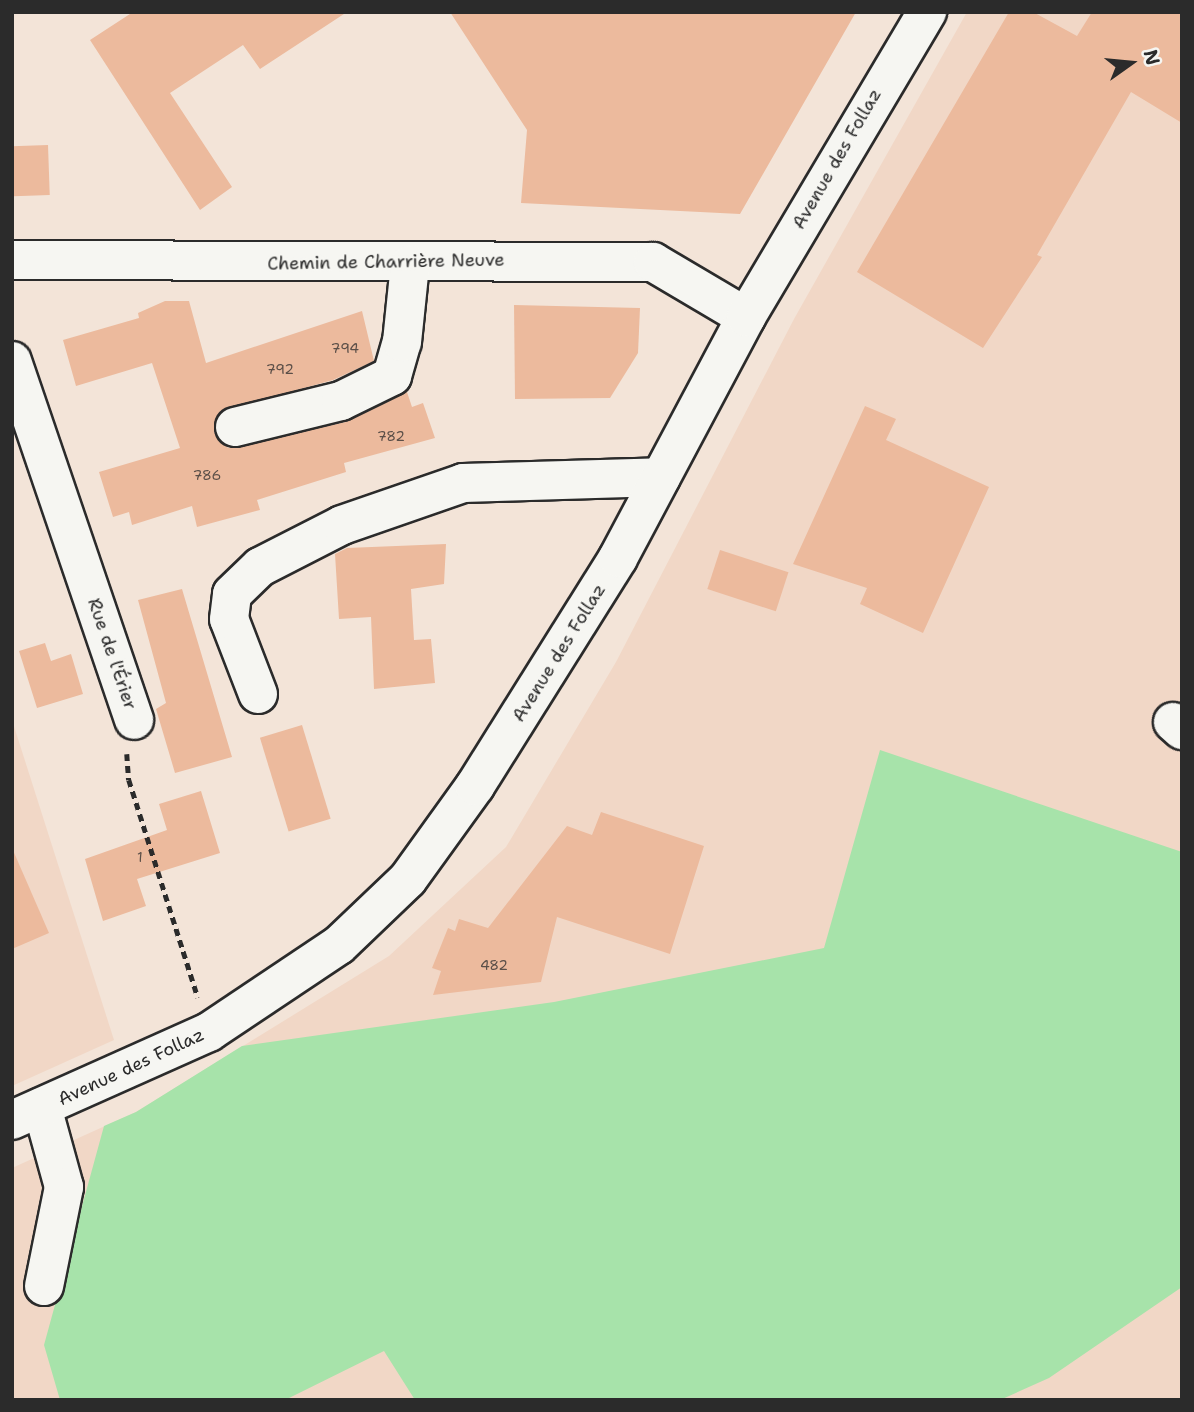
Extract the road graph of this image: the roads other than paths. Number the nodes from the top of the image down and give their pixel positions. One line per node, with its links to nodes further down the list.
1 (927, 12): 4 (street, Avenue des Follaz)
2 (12, 260): 3 (street, Chemin de Charrière Neuve)
3 (410, 264): 4 (street, Chemin de Charrière Neuve); 6 (street)
4 (746, 317): 7 (street, Avenue des Follaz)
5 (12, 360): 9 (street, Rue de l'Érier)
6 (235, 426)
7 (661, 477): 8 (street); 10 (street, Avenue des Follaz)
8 (258, 694)
9 (134, 720)
10 (27, 1114): 11 (street)
11 (44, 1286)

